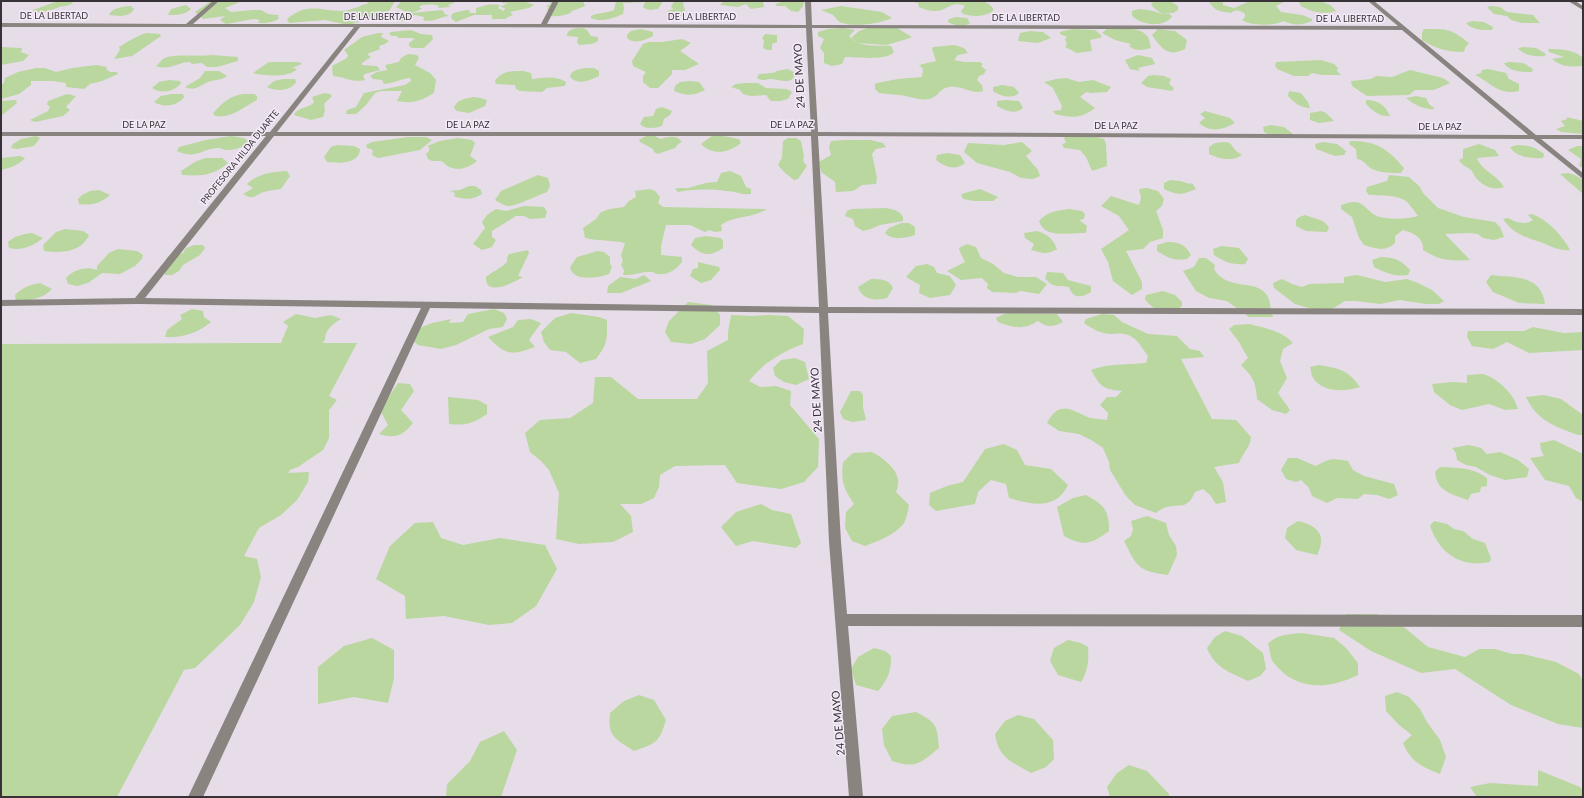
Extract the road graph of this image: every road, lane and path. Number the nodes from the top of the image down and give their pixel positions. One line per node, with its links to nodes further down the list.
1 (216, 1): 9 (street)
2 (556, 1): 8 (street)
3 (808, 1): 11 (street, 24 DE MAYO)
4 (1370, 1): 12 (street)
5 (1571, 1): 6 (street)
6 (1583, 8)
7 (1, 25): 9 (street, DE LA LIBERTAD)
8 (544, 25): 10 (street, DE LA LIBERTAD); 11 (street, DE LA LIBERTAD)
9 (187, 26): 10 (street, DE LA LIBERTAD)
10 (358, 26): 14 (street, PROFESORA HILDA DUARTE)
11 (808, 27): 12 (street, DE LA LIBERTAD); 15 (street, 24 DE MAYO)
12 (1403, 28): 16 (street)
13 (1, 134): 14 (street, DE LA PAZ)
14 (271, 134): 15 (street, DE LA PAZ); 19 (street, PROFESORA HILDA DUARTE)
15 (814, 134): 16 (street, DE LA PAZ); 22 (street, 24 DE MAYO)
16 (1534, 136): 17 (street, DE LA PAZ); 18 (street)
17 (1583, 137)
18 (1583, 177)
19 (138, 301): 20 (street); 21 (street)
20 (1, 303)
21 (427, 305): 22 (street); 26 (street)
22 (823, 310): 23 (street); 24 (street, 24 DE MAYO)
23 (1583, 312)
24 (841, 620): 25 (street); 27 (street, 24 DE MAYO)
25 (1583, 621)
26 (195, 797)
27 (856, 797)

